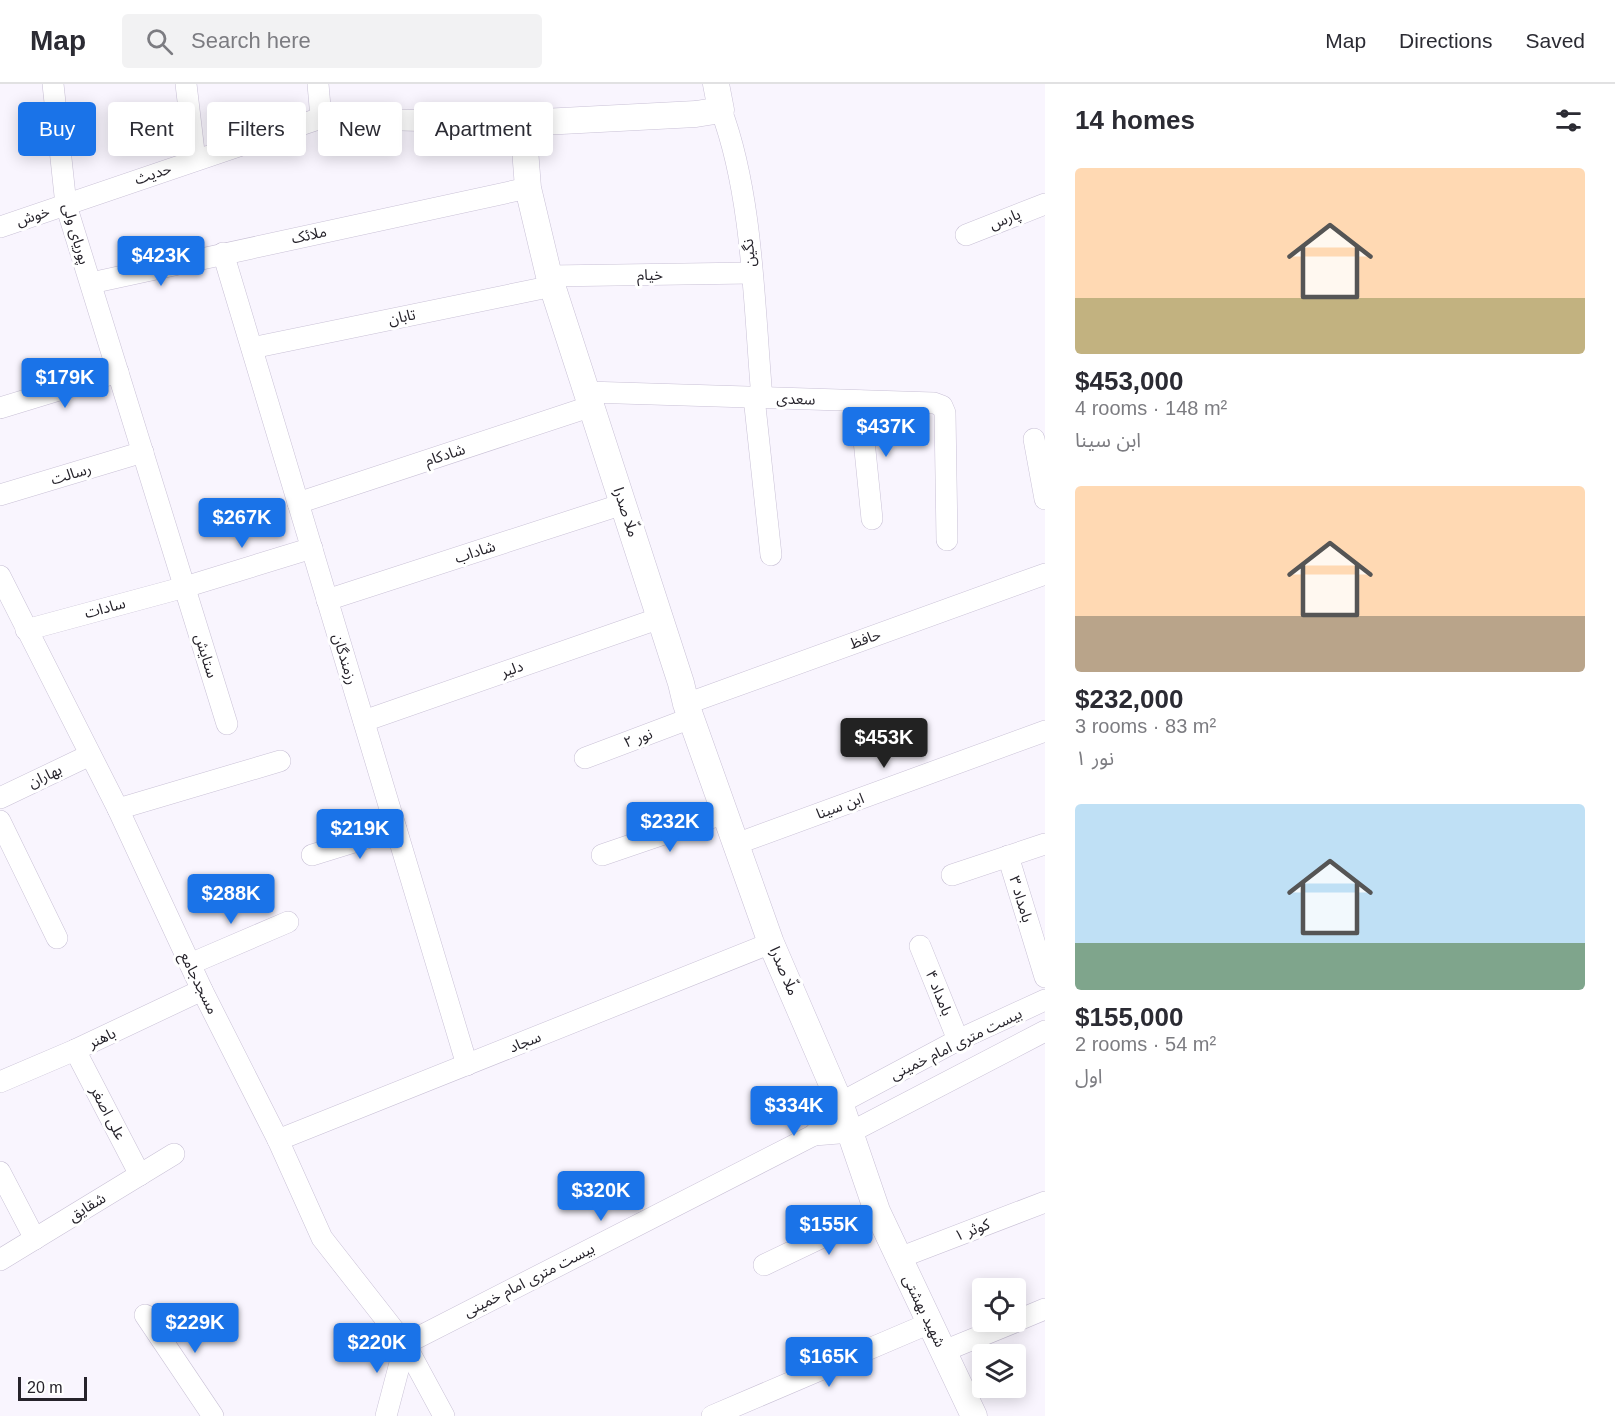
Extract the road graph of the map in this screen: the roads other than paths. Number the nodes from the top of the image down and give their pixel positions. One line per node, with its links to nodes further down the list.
1 (53, 84): 13 (street, پوریای ولی)
2 (186, 84): 10 (street)
3 (318, 84): 5 (street)
4 (716, 84): 6 (street)
5 (320, 102)
6 (721, 110): 8 (street); 17 (street, نگین)
7 (318, 119): 10 (street, حدیث)
8 (553, 121)
9 (526, 156): 11 (street, ملّا صدرا)
10 (195, 160): 13 (street, حدیث)
11 (528, 188): 16 (street, ملائک); 18 (street, ملّا صدرا)
12 (1045, 204): 15 (street, پارس)
13 (66, 205): 14 (street, خوش); 19 (street, پوریای ولی)
14 (0, 227)
15 (966, 234)
16 (223, 253): 19 (street, ملائک); 20 (street, رزمندگان)
17 (751, 273): 18 (street, خیام); 22 (street, نگین)
18 (551, 281): 20 (street, تابان); 23 (street, ملّا صدرا)
19 (90, 283): 21 (street, پوریای ولی)
20 (252, 348): 30 (street, رزمندگان)
21 (118, 372): 25 (street); 27 (street, پوریای ولی)
22 (758, 397): 23 (street, سعدی); 24 (street, سعدی); 35 (street, نگین)
23 (589, 399): 30 (street, شادکام); 31 (street, ملّا صدرا)
24 (860, 400): 32 (street); 33 (street, سعدی)
25 (0, 408)
26 (1034, 439): 29 (street)
27 (143, 452): 28 (street, رسالت); 38 (street, پوریای ولی)
28 (0, 495)
29 (1045, 499)
30 (298, 503): 34 (street, رزمندگان)
31 (623, 504): 39 (street, شاداب); 40 (street, ملّا صدرا)
32 (872, 519)
33 (947, 540)
34 (312, 548): 38 (street, سادات); 39 (street, رزمندگان)
35 (771, 555)
36 (1045, 574): 42 (street, حافظ)
37 (0, 576): 41 (street, مسجدجامع)
38 (184, 587): 41 (street, سادات); 44 (street, ستایش)
39 (327, 600): 43 (street, رزمندگان)
40 (660, 618): 42 (street, ملّا صدرا); 43 (street, دلیر)
41 (26, 630): 46 (street, مسجدجامع)
42 (689, 711): 47 (street, نور ۲); 51 (street, ملّا صدرا)
43 (364, 721): 53 (street, رزمندگان)
44 (227, 724)
45 (1045, 731): 54 (street, ابن سینا)
46 (90, 755): 49 (street, بهاران); 50 (street, مسجدجامع)
47 (585, 758)
48 (280, 761): 50 (street)
49 (0, 798)
50 (118, 809): 64 (street, مسجدجامع)
51 (725, 813): 54 (street, ملّا صدرا); 57 (street)
52 (0, 821): 61 (street)
53 (396, 829): 56 (street); 71 (street, رزمندگان)
54 (736, 844): 62 (street, ملّا صدرا)
55 (1045, 844): 58 (street)
56 (312, 855)
57 (602, 855)
58 (1008, 856): 59 (street); 65 (street, بامداد ۳)
59 (952, 874)
60 (288, 922): 64 (street)
61 (57, 938)
62 (771, 943): 71 (street, سجاد); 73 (street, ملّا صدرا)
63 (920, 946): 69 (street, بامداد ۴)
64 (190, 964): 66 (street, مسجدجامع)
65 (1045, 977)
66 (202, 990): 70 (street, باهنر); 76 (street, مسجدجامع)
67 (1045, 1000): 69 (street, بیست متری امام خمینی)
68 (1045, 1031): 74 (street, بیست متری امام خمینی)
69 (958, 1040): 73 (street, بیست متری امام خمینی)
70 (75, 1050): 72 (street, باهنر); 79 (street, علی اصغر)
71 (467, 1065): 76 (street, سجاد)
72 (0, 1082)
73 (840, 1103): 74 (street, شهید بهشتی); 75 (street, بیست متری امام خمینی)
74 (851, 1132): 75 (street, بیست متری امام خمینی); 81 (street, شهید بهشتی)
75 (814, 1135): 91 (street, بیست متری امام خمینی)
76 (278, 1140): 91 (street, مسجدجامع)
77 (174, 1154): 79 (street, شقایق)
78 (0, 1172): 82 (street)
79 (140, 1174): 82 (street, شقایق)
80 (1045, 1202): 83 (street, کوثر ۱)
81 (877, 1211): 83 (street, شهید بهشتی); 85 (street)
82 (35, 1239): 84 (street, شقایق)
83 (899, 1257): 89 (street, شهید بهشتی)
84 (0, 1260)
85 (764, 1265)
86 (1045, 1309): 88 (street)
87 (145, 1315): 93 (street)
88 (1026, 1317)
89 (930, 1323): 92 (street, شهید بهشتی); 96 (street)
90 (989, 1332): 92 (street)
91 (405, 1344): 94 (street); 95 (street, مسجدجامع)
92 (944, 1351): 97 (street, شهید بهشتی)
93 (213, 1416)
94 (386, 1416)
95 (444, 1416)
96 (712, 1416)
97 (974, 1416)

